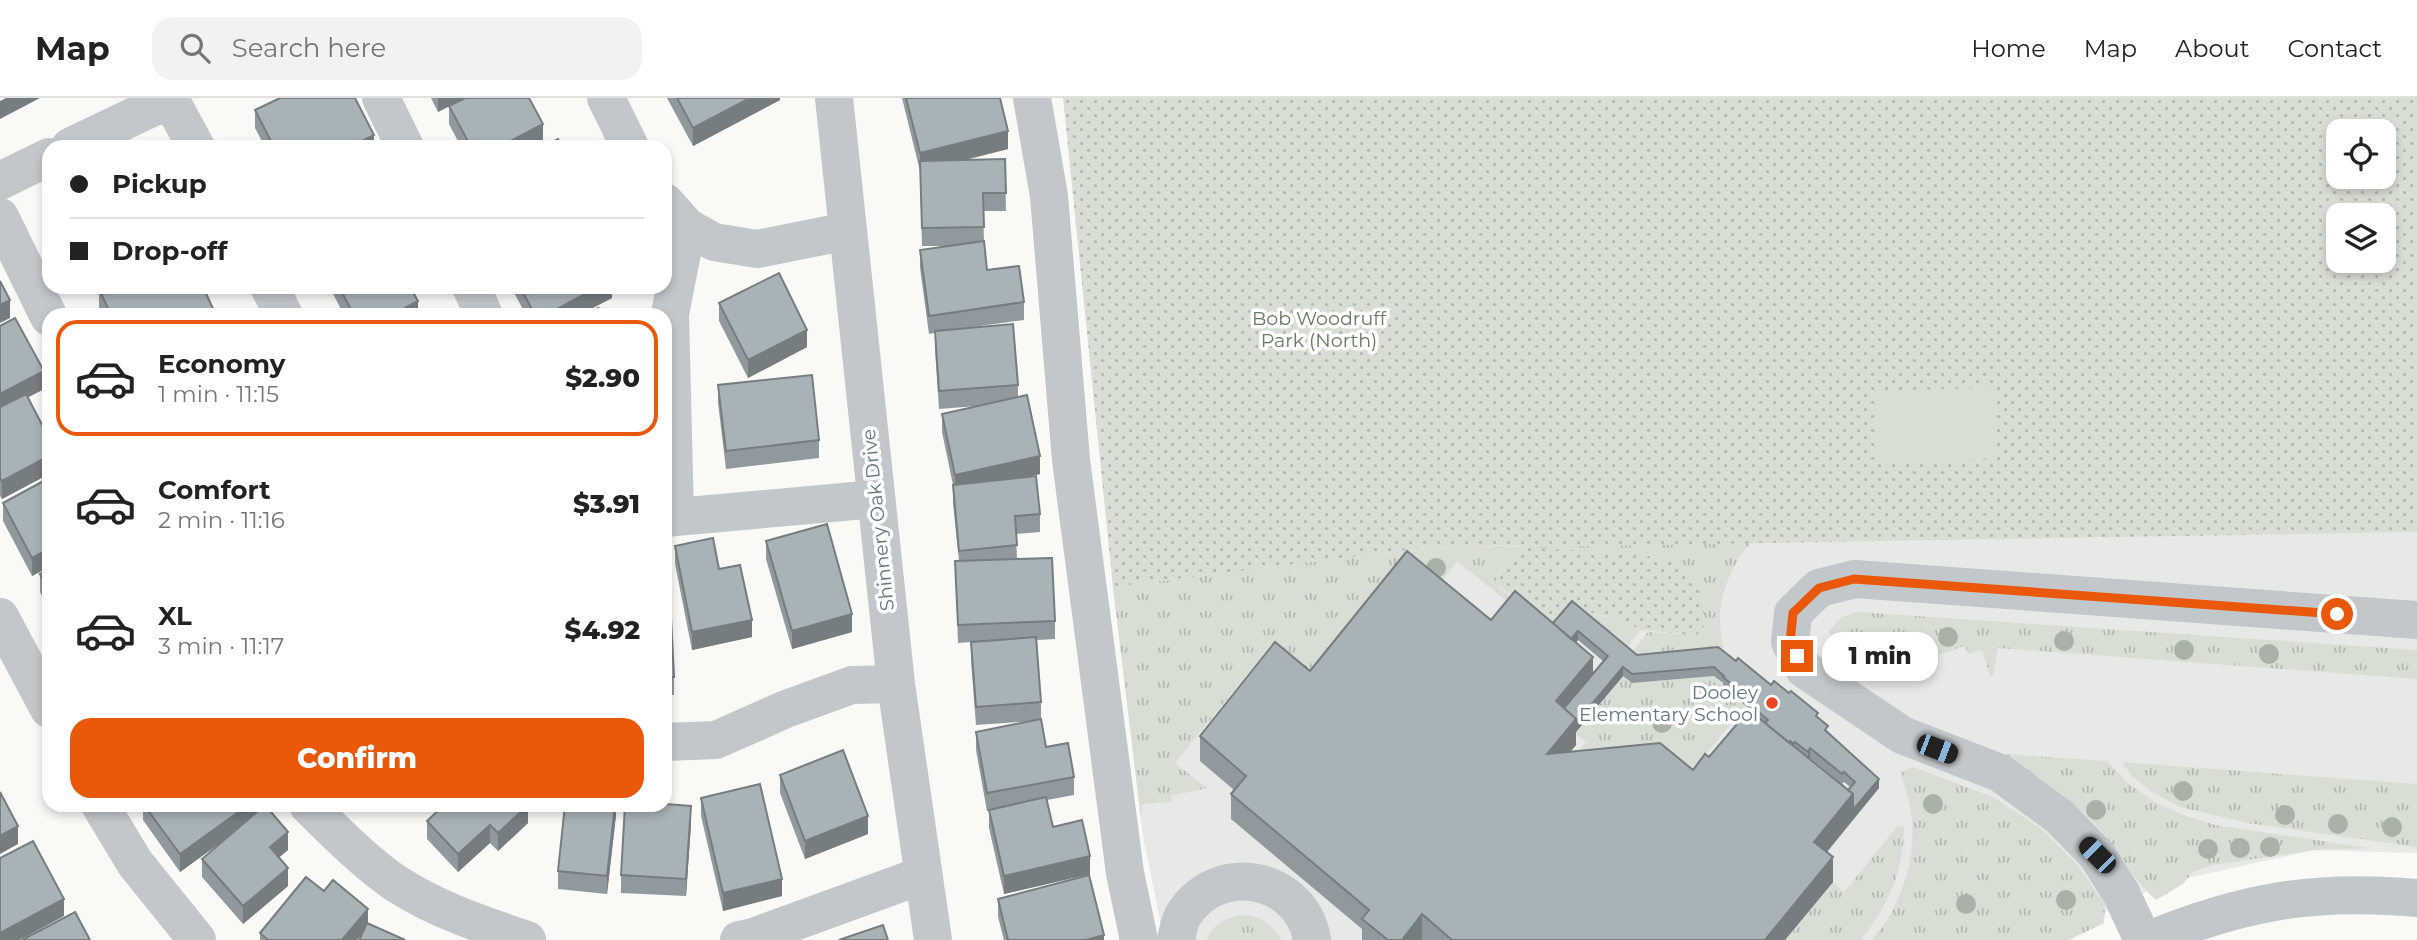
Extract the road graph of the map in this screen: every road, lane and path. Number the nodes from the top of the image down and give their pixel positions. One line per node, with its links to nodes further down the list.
1 (171, 98): 6 (street); 7 (street)
2 (381, 98): 8 (street)
3 (606, 98): 9 (street)
4 (834, 98): 14 (street, Shinnery Oak Drive)
5 (1032, 98): 32 (street)
6 (84, 140)
7 (192, 140)
8 (402, 140)
9 (627, 140)
10 (42, 160): 11 (street)
11 (0, 181)
12 (676, 215): 14 (street); 15 (street)
13 (0, 217): 16 (street)
14 (848, 230): 17 (street, Shinnery Oak Drive)
15 (672, 281)
16 (45, 308)
17 (876, 499): 18 (street); 21 (street, Shinnery Oak Drive)
18 (672, 517)
19 (0, 617): 22 (street)
20 (2417, 620): 35 (street)
21 (896, 684): 23 (street); 26 (street, Shinnery Oak Drive)
22 (42, 696)
23 (672, 742)
24 (104, 812): 28 (street)
25 (315, 812): 29 (street)
26 (923, 875): 30 (street); 31 (street, Shinnery Oak Drive)
27 (2417, 898): 36 (street)
28 (197, 940)
29 (527, 940)
30 (739, 940)
31 (933, 940)
32 (1139, 940)
33 (1175, 940): 34 (street)
34 (1312, 940)
35 (2143, 940)
36 (2149, 940)

